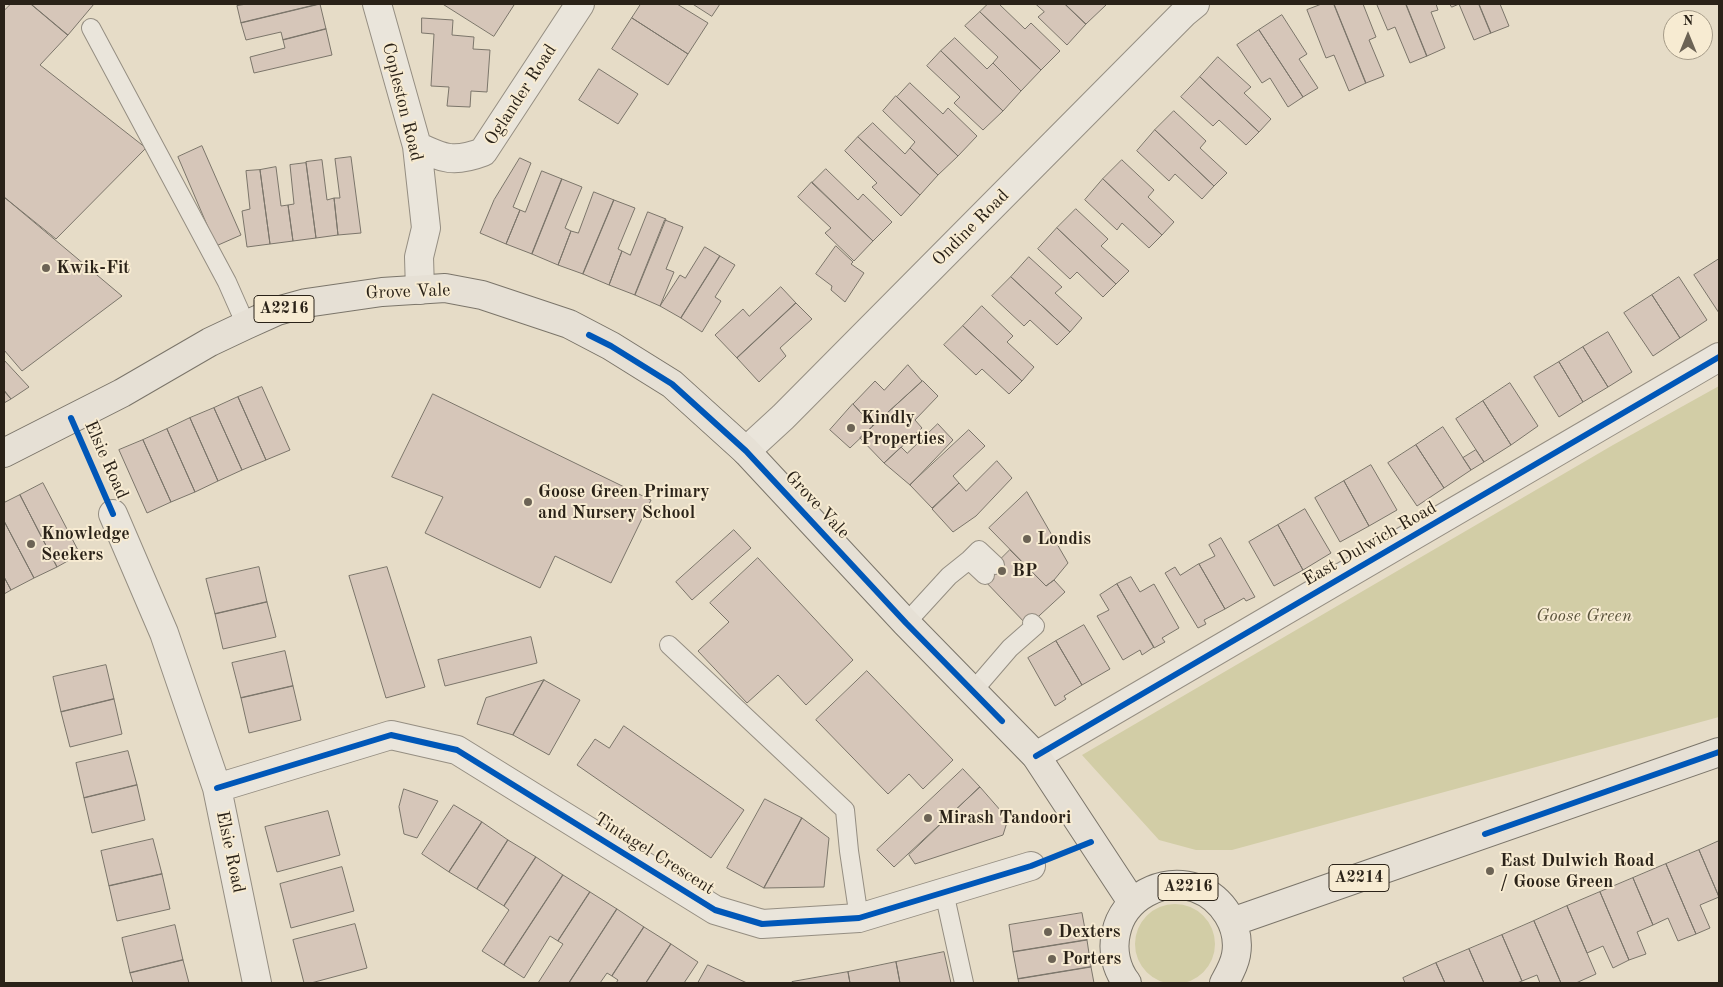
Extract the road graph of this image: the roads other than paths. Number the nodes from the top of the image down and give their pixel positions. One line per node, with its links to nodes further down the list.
1 (377, 4): 5 (street, Copleston Road)
2 (580, 4): 5 (street, Oglander Road)
3 (1195, 4): 9 (street, Ondine Road)
4 (91, 28): 7 (lane)
5 (416, 146): 6 (street, Copleston Road)
6 (420, 290): 7 (main road, Grove Vale / A2216); 9 (main road, Grove Vale / A2216)
7 (246, 325): 10 (main road, Grove Vale / A2216)
8 (1719, 357): 18 (street, East Dulwich Road)
9 (746, 451): 14 (main road, Grove Vale / A2216)
10 (4, 453)
11 (113, 514): 19 (street, Elsie Road)
12 (990, 570): 14 (lane)
13 (1036, 621): 16 (lane)
14 (906, 624): 16 (main road, Grove Vale / A2216)
15 (669, 645): 23 (lane)
16 (973, 692): 18 (main road, Grove Vale / A2216)
17 (1719, 752): 24 (main road, A2214)
18 (1036, 756): 22 (main road, Grove Vale / A2216)
19 (217, 788): 23 (street, Tintagel Crescent); 25 (street, Elsie Road)
20 (1031, 866): 21 (street, Tintagel Crescent)
21 (944, 892): 23 (street, Tintagel Crescent); 26 (lane)
22 (1132, 902): 24 (main road, A2216); 27 (main road, A2216)
23 (859, 918)
24 (1232, 922): 28 (main road, A2216)
25 (257, 983)
26 (964, 983)
27 (1127, 983)
28 (1224, 983)

